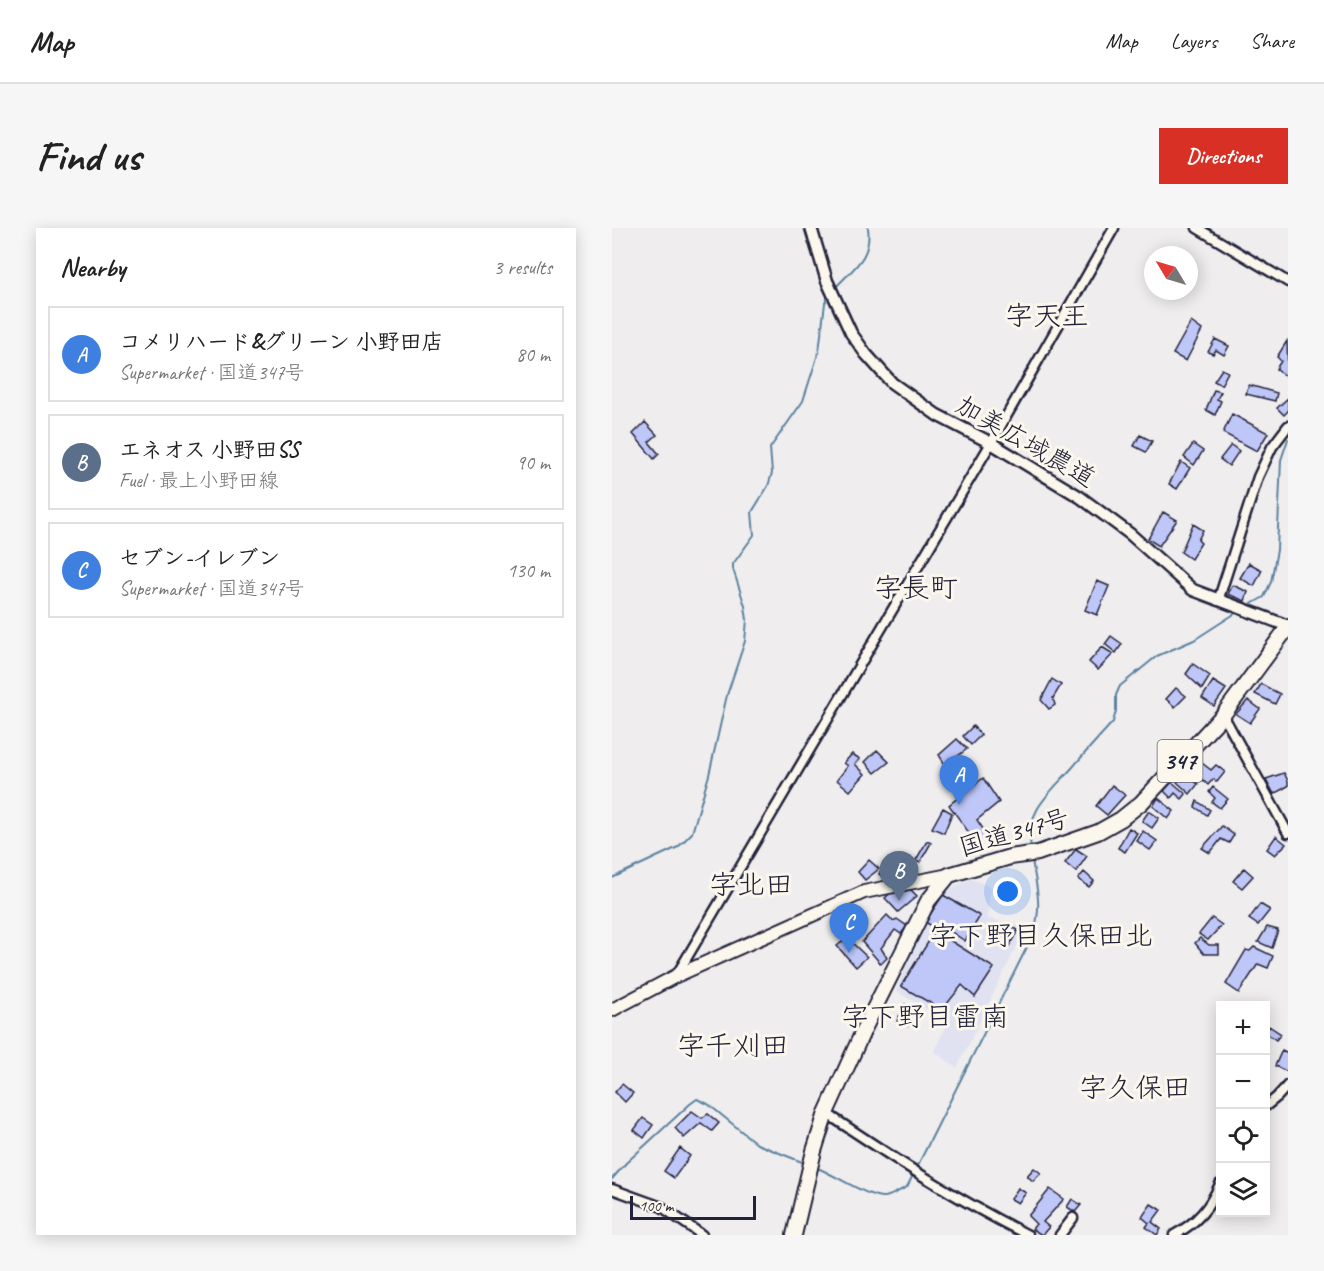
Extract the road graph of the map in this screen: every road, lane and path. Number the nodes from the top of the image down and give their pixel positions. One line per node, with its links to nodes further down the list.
1 (811, 228): 6 (street, 加美広域農道)
2 (1114, 228): 6 (street)
3 (1197, 228): 4 (street)
4 (1288, 282)
5 (1288, 426): 7 (street)
6 (991, 443): 7 (street, 加美広域農道); 12 (street)
7 (1218, 601): 8 (street, 加美広域農道)
8 (1288, 627): 9 (highway, 国道347号 / 347)
9 (1223, 715): 10 (street); 11 (highway, 国道347号 / 347)
10 (1288, 832)
11 (949, 875): 12 (main road); 16 (highway, 国道347号)
12 (676, 976): 13 (main road)
13 (612, 1010)
14 (1288, 1085): 15 (street)
15 (1270, 1103)
16 (826, 1113): 21 (highway, 国道347号); 22 (street)
17 (612, 1190): 20 (street)
18 (1216, 1194): 24 (street)
19 (1073, 1218): 23 (street)
20 (702, 1235)
21 (794, 1235)
22 (1028, 1235)
23 (1060, 1235)
24 (1174, 1235)

